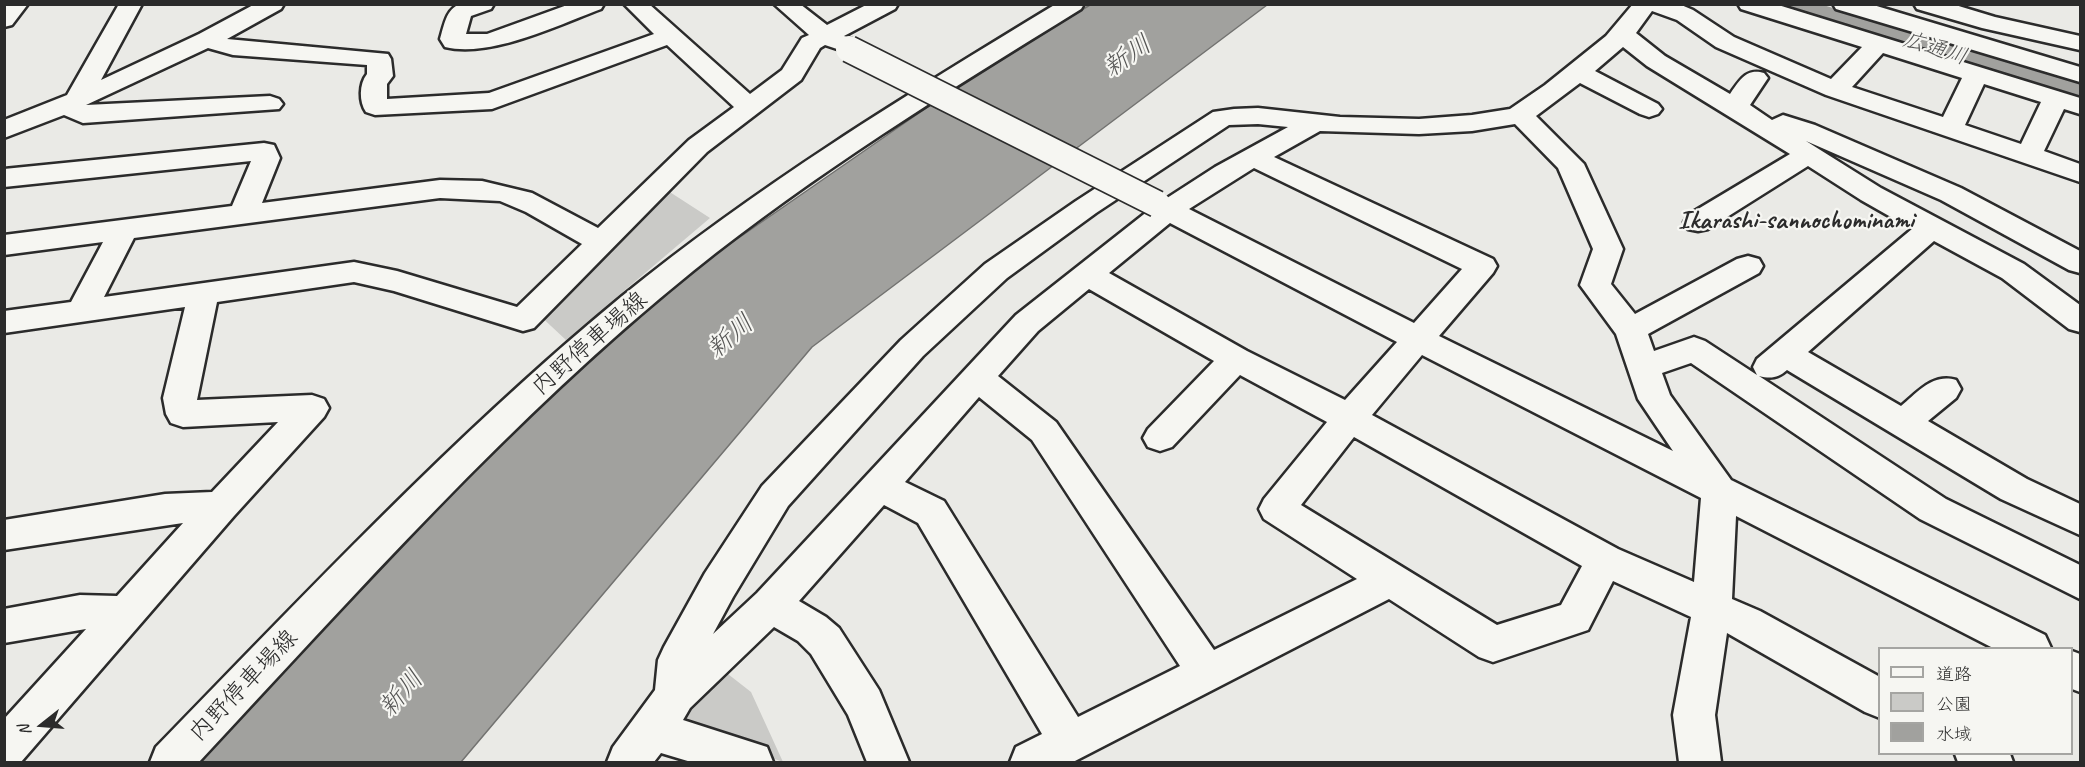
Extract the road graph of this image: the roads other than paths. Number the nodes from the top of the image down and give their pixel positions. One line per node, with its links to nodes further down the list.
1 (16, 4): 16 (street)
2 (131, 4): 28 (street)
3 (273, 4): 19 (street)
4 (483, 4): 5 (street)
5 (593, 4)
6 (634, 4): 18 (street)
7 (762, 4): 20 (street)
8 (785, 4): 20 (street)
9 (887, 4): 20 (street)
10 (1073, 4): 87 (street, 内野停車場線)
11 (1645, 4): 17 (street)
12 (1656, 4): 27 (street)
13 (1749, 4): 22 (street)
14 (1844, 4): 25 (street)
15 (1925, 4): 21 (street)
16 (4, 20)
17 (1623, 33): 23 (street); 32 (street)
18 (670, 36): 19 (street); 31 (street)
19 (208, 41): 28 (street)
20 (829, 43): 31 (street); 43 (street, bridge)
21 (2080, 43)
22 (1878, 44): 24 (street); 27 (street)
23 (1578, 71): 33 (street); 34 (street)
24 (1976, 74): 29 (street); 37 (street)
25 (2080, 75)
26 (1755, 78): 32 (street)
27 (1836, 90): 37 (street)
28 (72, 101): 30 (street); 36 (street)
29 (2068, 102): 39 (street)
30 (270, 104)
31 (749, 107): 48 (street)
32 (1736, 108): 38 (street); 50 (street)
33 (1649, 109)
34 (1520, 114): 35 (street); 57 (street)
35 (1315, 123): 40 (street); 82 (street)
36 (4, 130)
37 (1950, 130): 39 (street)
38 (1808, 156): 45 (street); 46 (street)
39 (2028, 156): 41 (street)
40 (1255, 158): 43 (street); 58 (street)
41 (2080, 173)
42 (4, 178): 44 (street)
43 (1163, 207): 52 (street); 58 (street)
44 (243, 215): 47 (street); 48 (street)
45 (1698, 222)
46 (1932, 227): 55 (street); 59 (street)
47 (123, 231): 49 (street); 54 (street)
48 (601, 243): 53 (street)
49 (4, 245)
50 (2080, 263)
51 (1748, 266): 57 (street)
52 (1088, 274): 60 (street); 62 (street)
53 (203, 294): 54 (street); 70 (street)
54 (81, 311): 56 (street)
55 (2080, 321)
56 (4, 322)
57 (1630, 330): 61 (street)
58 (1419, 340): 65 (street); 69 (street)
59 (1786, 354): 63 (street); 66 (street)
60 (1236, 359): 65 (street); 67 (street)
61 (1644, 368): 63 (street); 69 (street)
62 (978, 379): 68 (street); 81 (street)
63 (1746, 384): 75 (street)
64 (1944, 389): 66 (street)
65 (1349, 418): 73 (street); 74 (street)
66 (1904, 423): 71 (street)
67 (1160, 438)
68 (879, 485): 76 (street); 85 (street)
69 (1719, 491): 77 (street); 80 (street)
70 (221, 506): 72 (street); 78 (street)
71 (2080, 520)
72 (4, 535)
73 (1605, 560): 74 (street); 77 (street)
74 (1391, 580): 81 (street)
75 (2080, 583)
76 (771, 605): 82 (street); 90 (street)
77 (1712, 608): 83 (street); 92 (street)
78 (125, 613): 79 (street); 86 (street)
79 (4, 626)
80 (2029, 647)
81 (1206, 672): 85 (street)
82 (675, 695): 84 (street)
83 (1878, 698)
84 (653, 730): 88 (street); 89 (street)
85 (1070, 742): 91 (street)
86 (4, 750)
87 (171, 762)
88 (628, 762)
89 (752, 762)
90 (888, 762)
91 (1031, 762)
92 (1700, 762)

